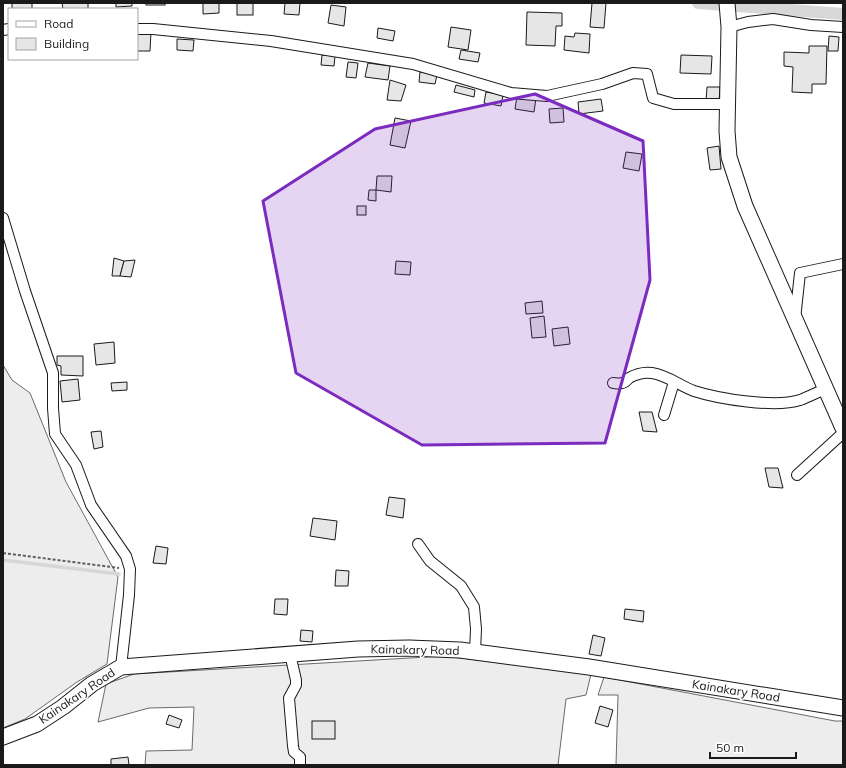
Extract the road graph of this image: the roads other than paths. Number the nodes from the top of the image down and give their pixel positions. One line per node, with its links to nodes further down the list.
1 (728, 16): 2 (street); 4 (main road)
2 (843, 27)
3 (138, 29): 4 (street)
4 (728, 104): 7 (main road)
5 (3, 218): 18 (street)
6 (843, 264): 7 (street)
7 (795, 322): 10 (main road)
8 (674, 382): 9 (street); 10 (street); 11 (street)
9 (613, 383)
10 (825, 389): 12 (main road)
11 (664, 415)
12 (843, 428)
13 (843, 432): 14 (street)
14 (797, 475)
15 (418, 544): 16 (street)
16 (475, 652): 17 (main road, Kainakary Road); 19 (main road, Kainakary Road)
17 (290, 654): 18 (main road, Kainakary Road); 21 (street)
18 (120, 667): 20 (main road, Kainakary Road)
19 (843, 708)
20 (3, 737)
21 (300, 765)

